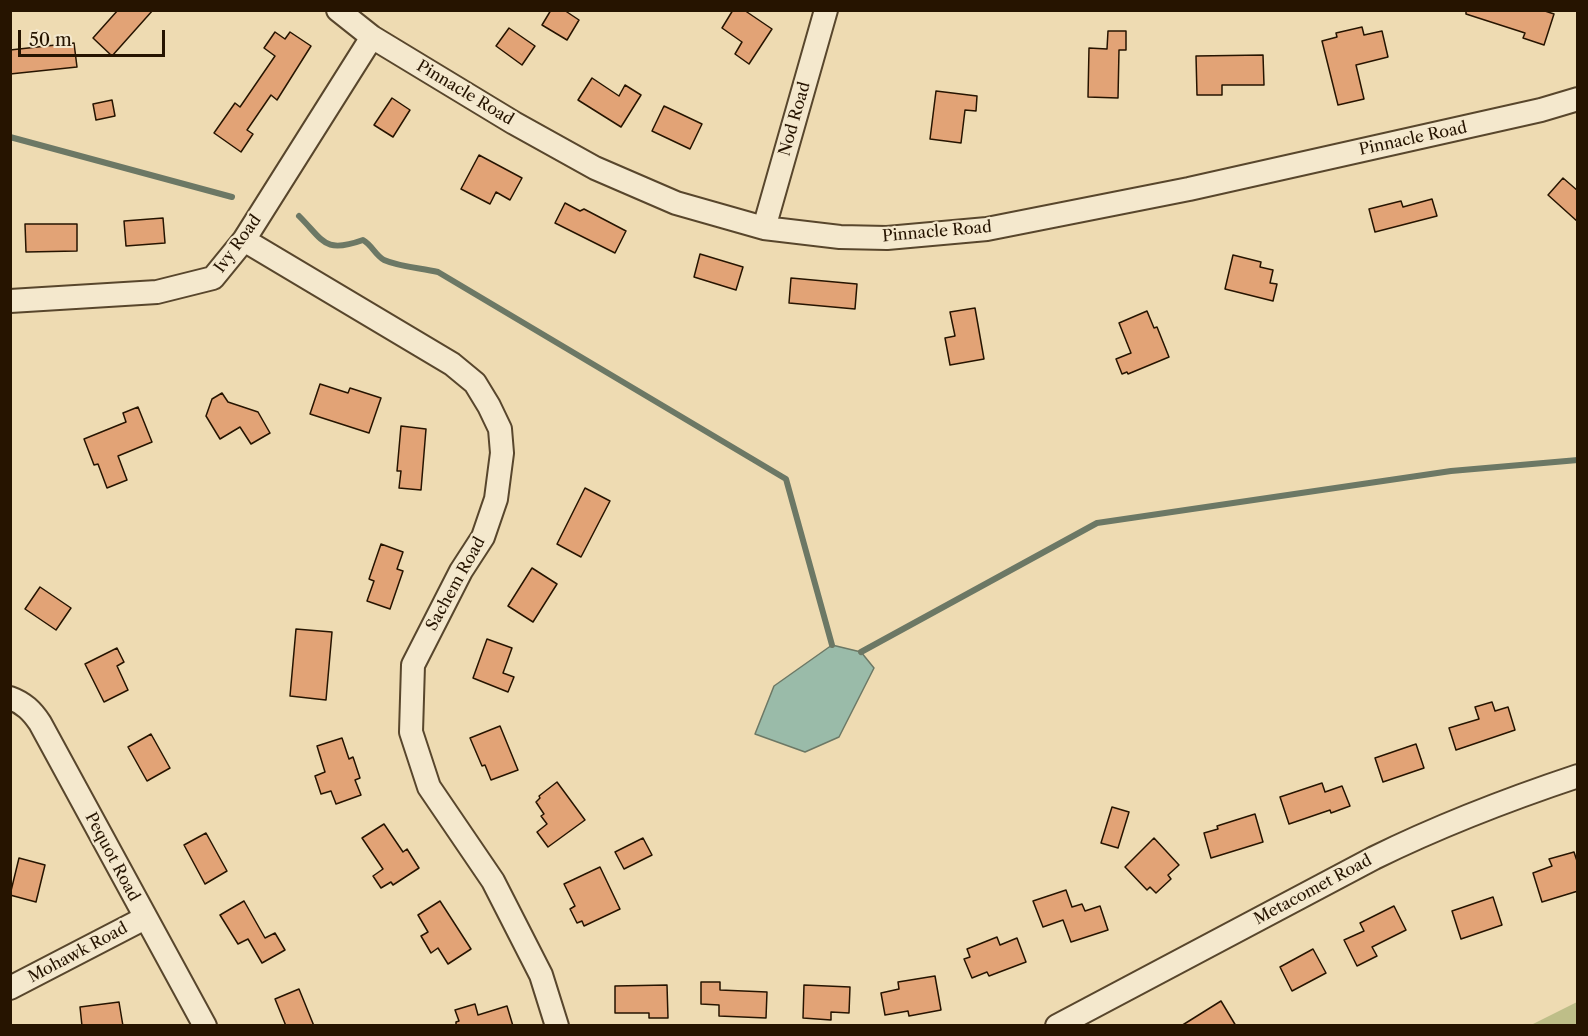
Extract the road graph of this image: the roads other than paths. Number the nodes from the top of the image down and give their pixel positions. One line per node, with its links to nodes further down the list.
1 (338, 10): 3 (street, Pinnacle Road)
2 (826, 10): 5 (street, Nod Road)
3 (372, 37): 5 (street, Pinnacle Road); 6 (street, Ivy Road)
4 (1578, 99): 5 (street, Pinnacle Road)
5 (764, 228)
6 (244, 240): 7 (street, Ivy Road); 13 (street, Sachem Road)
7 (10, 301)
8 (10, 698): 10 (street, Pequot Road)
9 (1578, 776): 14 (street, Metacomet Road)
10 (145, 918): 11 (street, Mohawk Road); 12 (street, Pequot Road)
11 (10, 988)
12 (205, 1026)
13 (557, 1026)
14 (1057, 1026)

